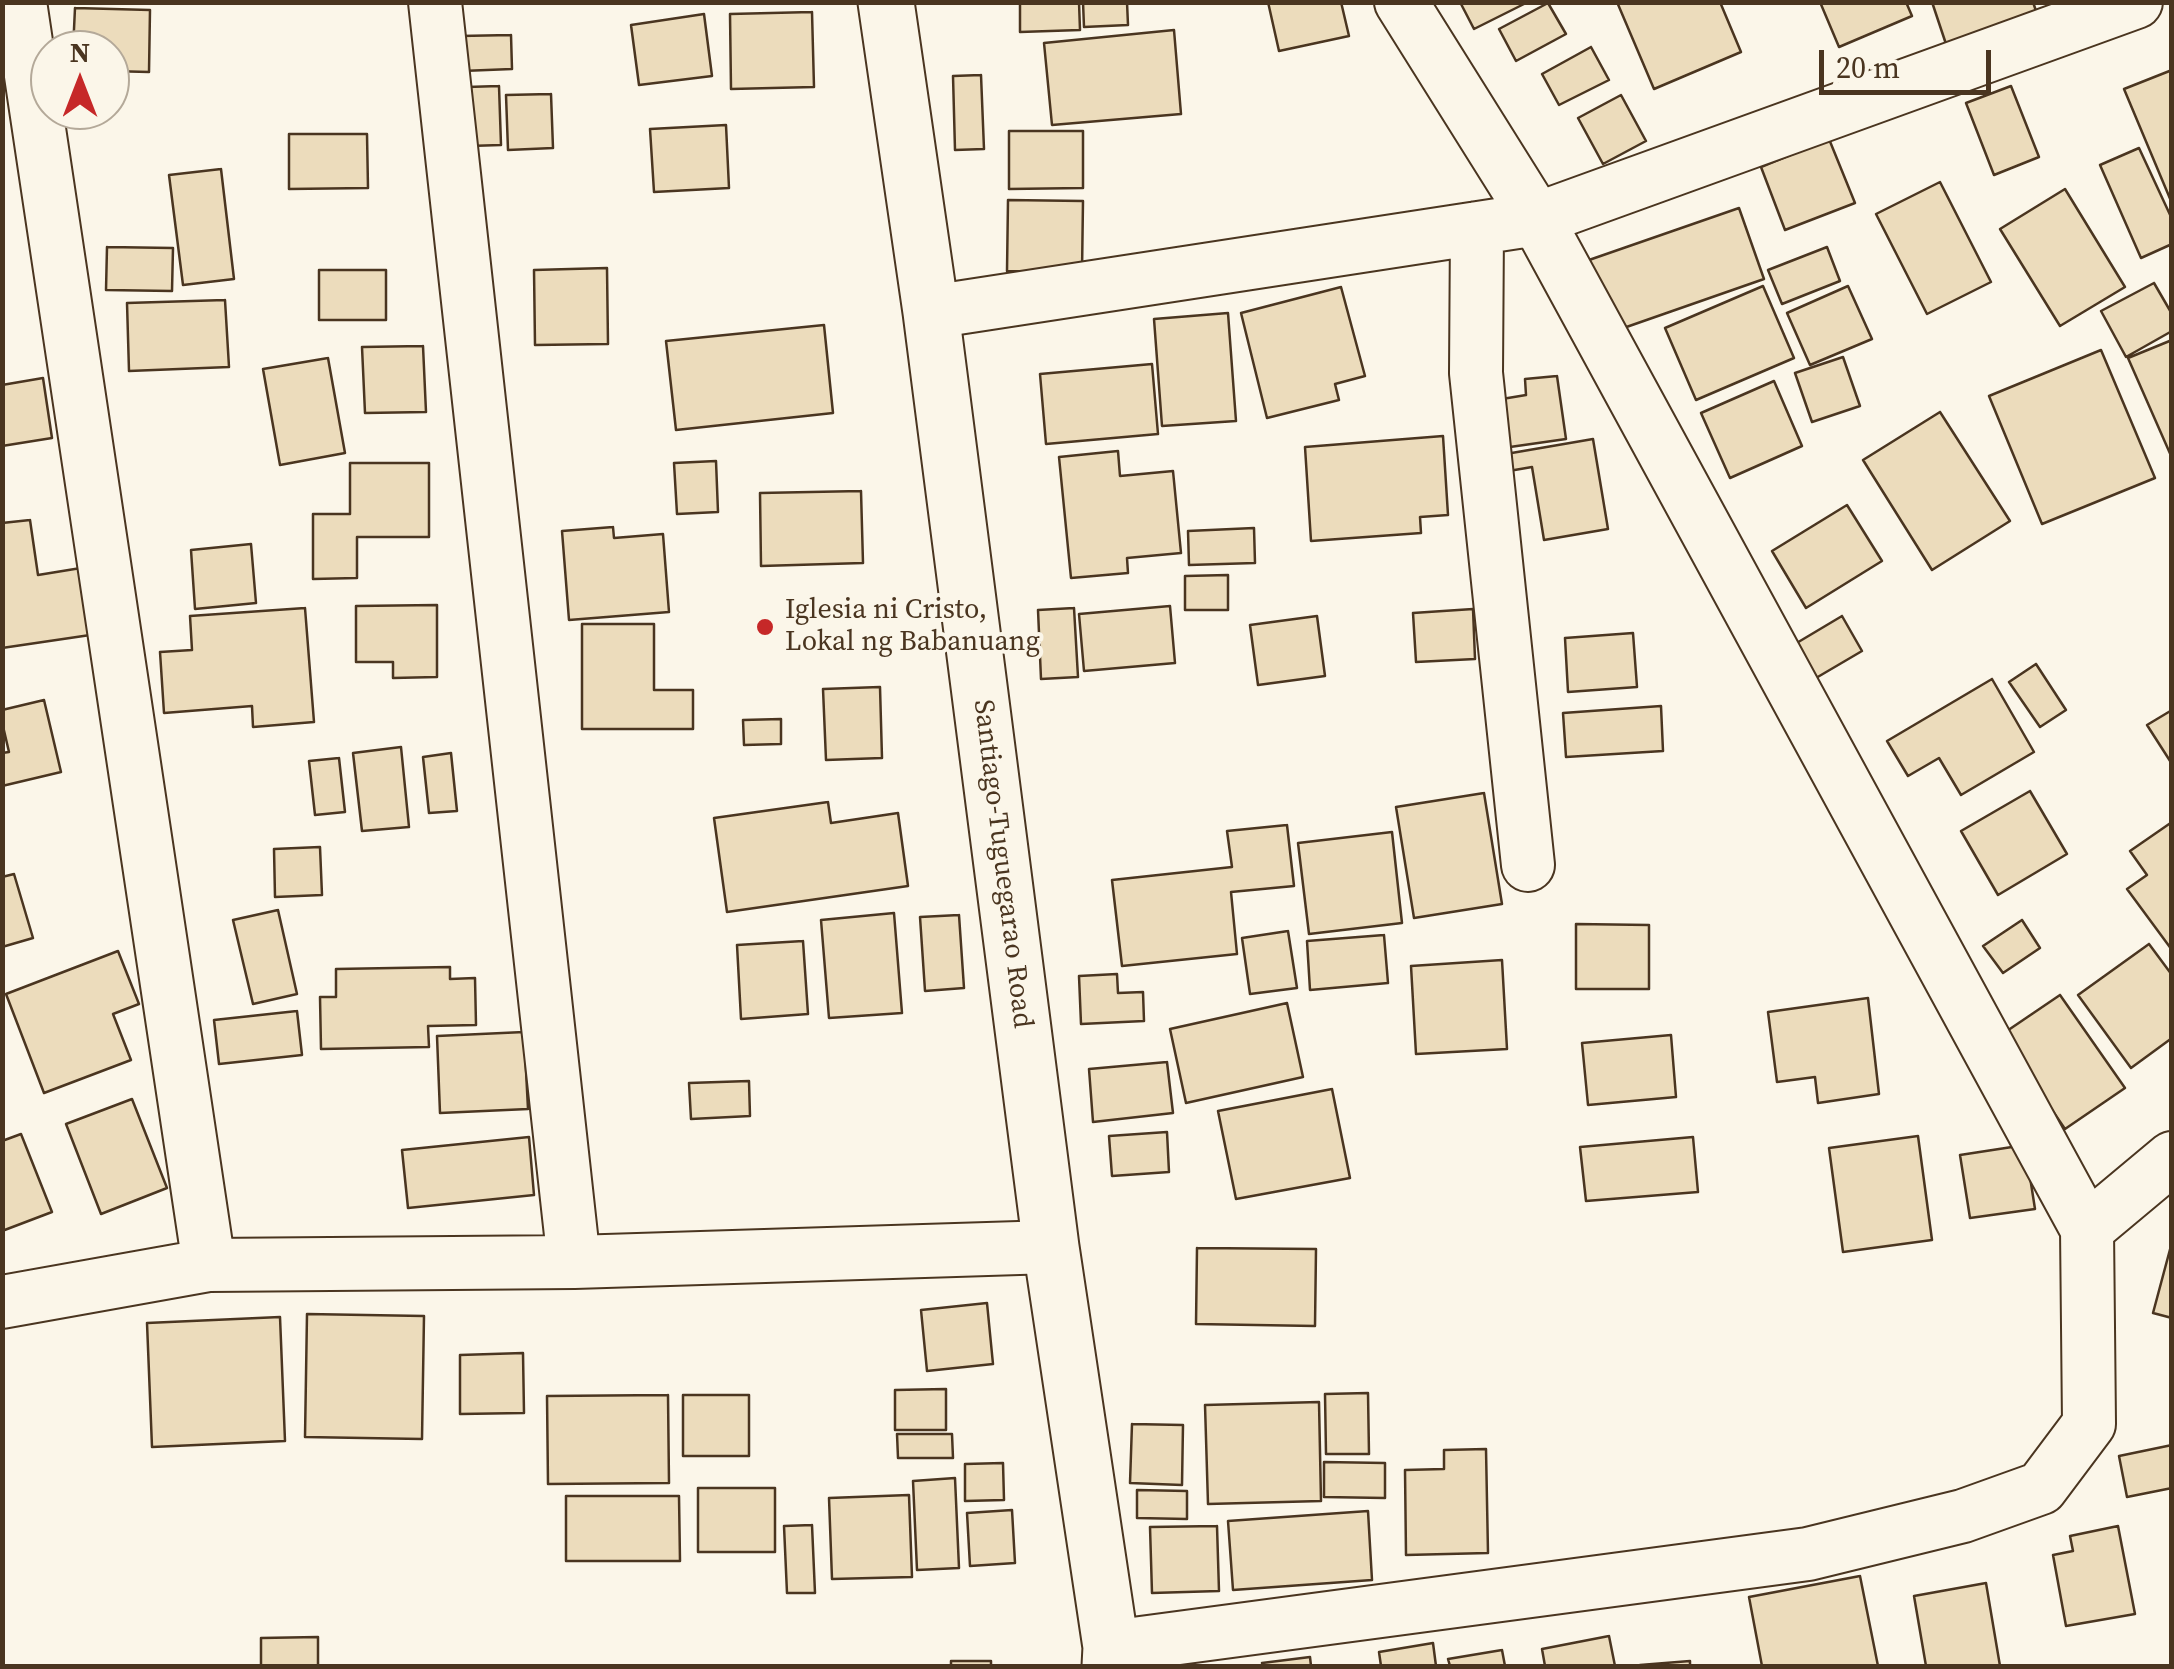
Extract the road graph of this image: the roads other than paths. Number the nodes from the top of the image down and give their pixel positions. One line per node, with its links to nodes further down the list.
1 (20, 2): 14 (street)
2 (435, 2): 13 (street)
3 (886, 2): 8 (highway, Santiago-Tuguegarao Road)
4 (1401, 2): 6 (street)
5 (2136, 2): 6 (street)
6 (1536, 219): 7 (street); 11 (street)
7 (1477, 228): 8 (street); 9 (street)
8 (931, 312): 12 (highway, Santiago-Tuguegarao Road)
9 (1528, 865)
10 (2172, 1158): 11 (street)
11 (2087, 1229): 16 (street)
12 (1051, 1247): 13 (street); 16 (highway, Santiago-Tuguegarao Road)
13 (574, 1262): 14 (street)
14 (209, 1265): 15 (street)
15 (2, 1302)
16 (1110, 1657)

